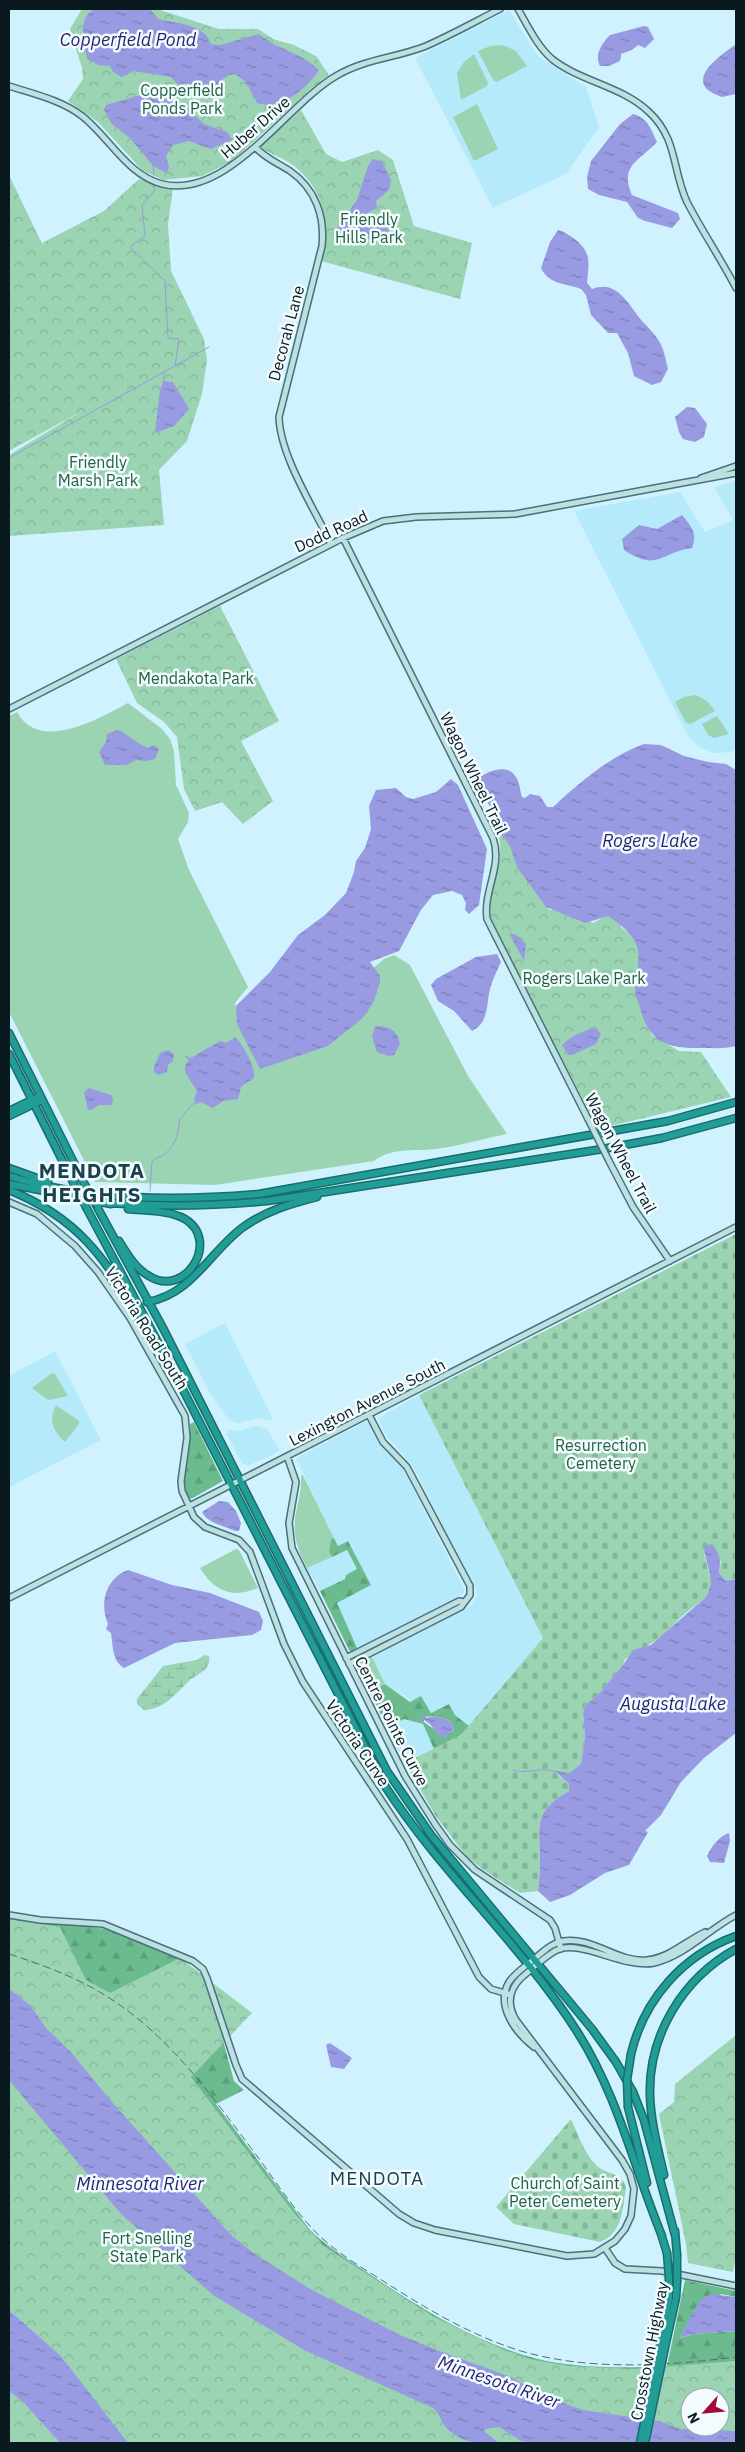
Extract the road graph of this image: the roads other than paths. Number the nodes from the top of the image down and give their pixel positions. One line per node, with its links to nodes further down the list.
1 (500, 9): 4 (street, Huber Drive)
2 (518, 9): 5 (street)
3 (9, 86): 4 (street, Huber Drive)
4 (255, 147): 10 (street, Decorah Lane)
5 (736, 288)
6 (736, 466): 8 (street, Dodd Road)
7 (736, 473): 8 (street, Dodd Road)
8 (696, 482): 9 (street, Dodd Road)
9 (343, 538): 10 (street, Dodd Road); 31 (street, Wagon Wheel Trail, bridge)
10 (331, 544): 11 (street, Dodd Road)
11 (9, 709)
12 (9, 1034): 14 (highway)
13 (9, 1054): 15 (highway)
14 (41, 1098): 15 (highway); 28 (highway, bridge)
15 (33, 1102): 17 (highway); 18 (highway); 30 (highway, bridge)
16 (736, 1102): 25 (highway)
17 (9, 1111)
18 (9, 1116)
19 (736, 1118): 23 (highway)
20 (9, 1168): 25 (highway)
21 (9, 1176): 25 (highway)
22 (9, 1184): 27 (highway)
23 (349, 1188): 27 (highway); 32 (highway)
24 (9, 1190): 33 (highway)
25 (78, 1191)
26 (9, 1202): 38 (street, Victoria Road South)
27 (108, 1203): 28 (highway)
28 (97, 1205): 32 (highway)
29 (736, 1228): 31 (street, Lexington Avenue South)
30 (109, 1250): 32 (highway); 33 (highway)
31 (670, 1261): 34 (street, Lexington Avenue South)
32 (148, 1302): 36 (highway)
33 (176, 1376): 37 (highway)
34 (369, 1415): 35 (street, Lexington Avenue South); 40 (street)
35 (287, 1456): 36 (street, Lexington Avenue South); 41 (street, Centre Pointe Curve)
36 (240, 1480): 37 (street, Lexington Avenue South); 50 (highway)
37 (231, 1485): 38 (street, Lexington Avenue South); 51 (highway)
38 (188, 1506): 39 (street, Lexington Avenue South); 52 (street, Victoria Curve)
39 (9, 1598)
40 (464, 1602): 41 (street); 42 (street)
41 (346, 1658): 42 (street, Centre Pointe Curve)
42 (350, 1664): 47 (street, Centre Pointe Curve)
43 (9, 1915): 55 (street)
44 (736, 1915): 45 (street)
45 (715, 1927): 47 (street); 48 (street)
46 (736, 1936): 54 (highway, bridge)
47 (559, 1942): 48 (street, Centre Pointe Curve); 50 (street)
48 (561, 1948): 50 (street)
49 (736, 1949): 53 (highway)
50 (536, 1962): 51 (street); 53 (highway)
51 (529, 1967): 52 (street); 54 (highway)
52 (508, 1994): 55 (street)
53 (675, 2235): 57 (highway, Crosstown Highway, bridge)
54 (662, 2236): 57 (highway, Crosstown Highway, bridge)
55 (605, 2248): 56 (street)
56 (736, 2286)
57 (665, 2337): 58 (highway, bridge); 59 (highway, Crosstown Highway, bridge)
58 (640, 2443)
59 (645, 2443)

